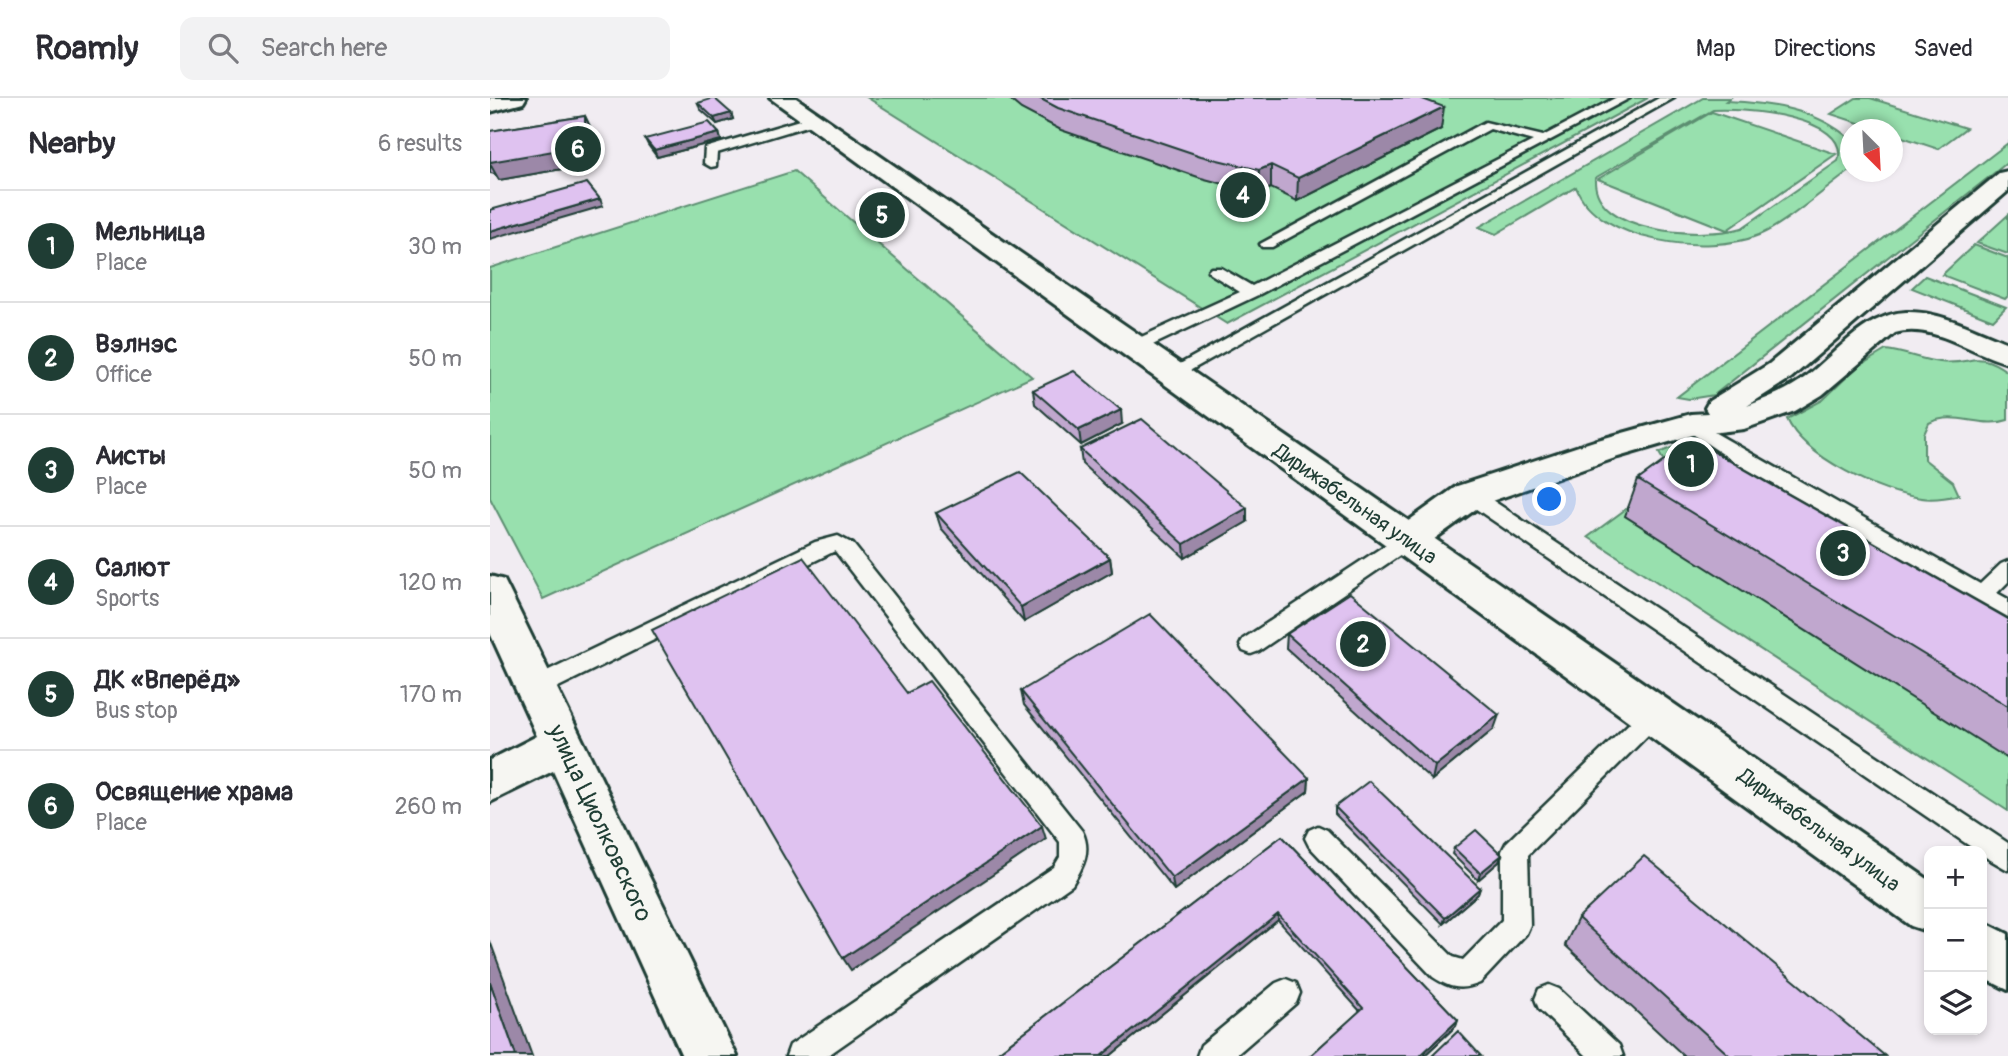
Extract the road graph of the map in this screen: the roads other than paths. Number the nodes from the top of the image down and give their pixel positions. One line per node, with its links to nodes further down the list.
1 (515, 98): 5 (street)
2 (781, 98): 6 (street, Дирижабельная улица)
3 (1624, 98): 7 (lane)
4 (1668, 98): 15 (lane)
5 (490, 105)
6 (813, 120): 8 (lane); 13 (street, Дирижабельная улица)
7 (1545, 140): 10 (lane); 12 (lane)
8 (711, 163)
9 (2008, 178): 16 (street)
10 (1267, 244)
11 (1216, 271): 12 (lane)
12 (1252, 292): 13 (lane)
13 (1134, 347): 15 (street, Дирижабельная улица)
14 (2008, 354): 16 (street)
15 (1171, 374): 18 (street, Дирижабельная улица)
16 (1691, 425): 17 (street); 21 (lane)
17 (1470, 495): 18 (street); 29 (lane)
18 (1406, 541): 23 (lane); 25 (street, Дирижабельная улица)
19 (2008, 569): 21 (lane)
20 (490, 590): 24 (street, улица Циолковского)
21 (1983, 594): 22 (lane)
22 (2008, 609)
23 (1251, 645)
24 (536, 687): 26 (street, улица Циолковского); 36 (lane)
25 (1655, 713): 28 (lane); 30 (street, Дирижабельная улица)
26 (563, 744): 27 (street); 35 (street, улица Циолковского)
27 (490, 782)
28 (1318, 838)
29 (2008, 859)
30 (1924, 905)
31 (1987, 950): 32 (street)
32 (2008, 965)
33 (1286, 993): 37 (lane)
34 (1549, 999): 38 (lane)
35 (710, 1056)
36 (801, 1056)
37 (1212, 1056)
38 (1608, 1056)

